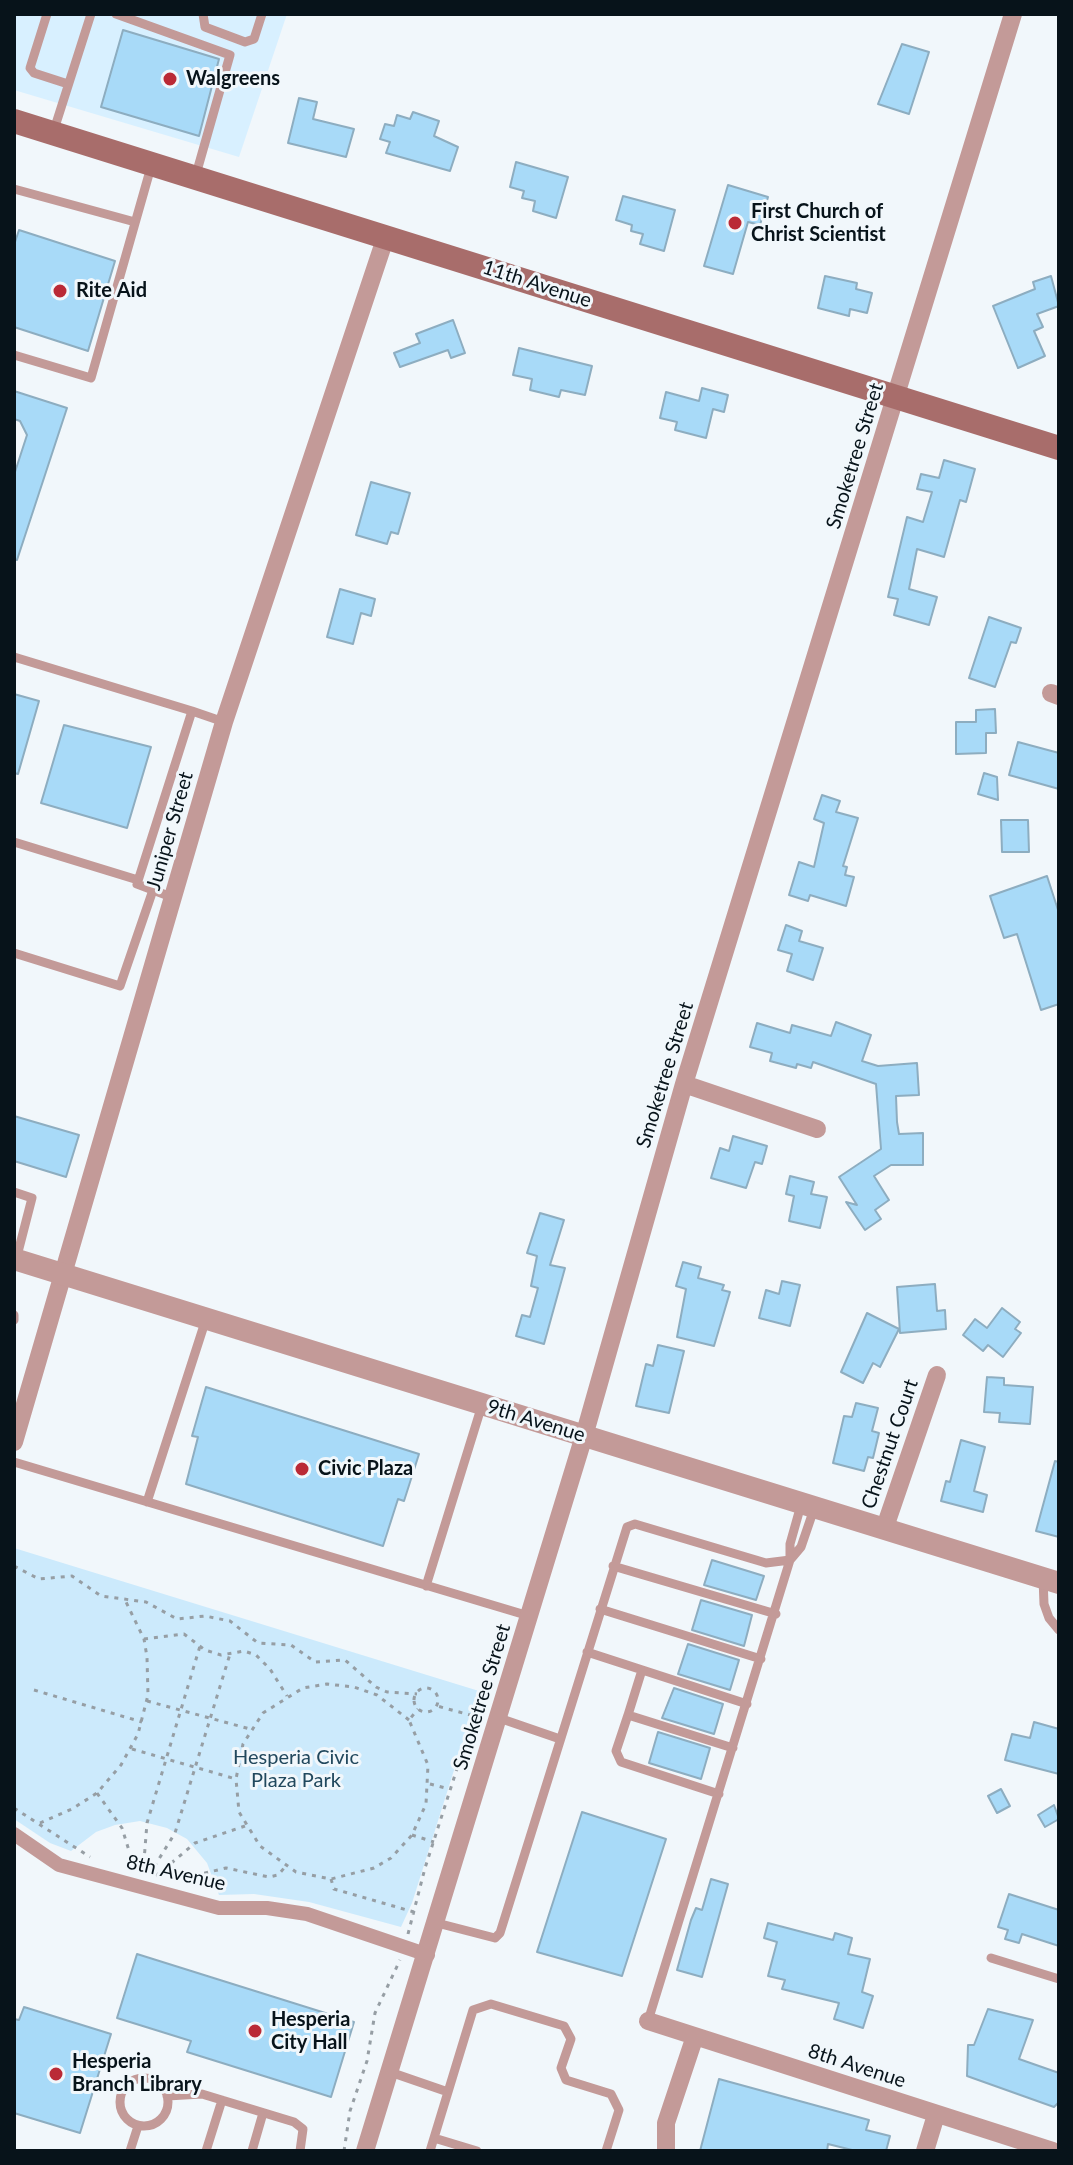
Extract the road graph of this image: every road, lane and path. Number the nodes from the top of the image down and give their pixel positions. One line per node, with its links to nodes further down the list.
1 (47, 14): 7 (lane)
2 (91, 14): 7 (lane)
3 (116, 14): 11 (lane)
4 (203, 14): 5 (lane)
5 (262, 14)
6 (1013, 14): 16 (street, Smoketree Street)
7 (68, 84): 9 (lane)
8 (14, 121): 9 (main road, 11th Avenue)
9 (53, 133): 10 (main road, 11th Avenue)
10 (152, 163): 11 (main road, 11th Avenue); 13 (lane)
11 (195, 178): 14 (main road, 11th Avenue)
12 (14, 189): 13 (lane)
13 (135, 222): 15 (lane)
14 (386, 236): 16 (main road, 11th Avenue); 20 (street, Juniper Street)
15 (14, 355)
16 (896, 397): 17 (main road, 11th Avenue); 26 (street, Smoketree Street)
17 (1059, 448)
18 (14, 657): 19 (lane)
19 (192, 711): 20 (lane); 22 (lane)
20 (224, 722): 24 (street, Juniper Street)
21 (14, 842): 22 (lane)
22 (138, 880): 23 (lane)
23 (153, 890): 24 (lane); 25 (lane)
24 (174, 898): 30 (street, Juniper Street)
25 (14, 953)
26 (684, 1084): 27 (street); 34 (street, Smoketree Street)
27 (817, 1129)
28 (14, 1192): 29 (lane)
29 (15, 1260): 30 (street, 9th Avenue)
30 (65, 1275): 31 (street, 9th Avenue); 35 (street, Juniper Street)
31 (206, 1319): 33 (street, 9th Avenue); 37 (lane)
32 (937, 1375): 39 (street, Chestnut Court)
33 (482, 1405): 34 (street, 9th Avenue); 44 (lane)
34 (584, 1436): 38 (street, 9th Avenue); 48 (street, Smoketree Street)
35 (14, 1440)
36 (14, 1462): 37 (lane)
37 (147, 1502): 44 (lane)
38 (809, 1504): 39 (street, 9th Avenue); 40 (lane)
39 (885, 1527): 43 (street, 9th Avenue)
40 (790, 1560): 42 (lane); 47 (lane)
41 (14, 1566): 45 (path)
42 (613, 1566): 46 (lane); 47 (lane)
43 (1051, 1581): 49 (lane)
44 (426, 1586): 48 (lane)
45 (126, 1602): 50 (path); 57 (path)
46 (600, 1609): 52 (lane); 54 (lane)
47 (776, 1614): 54 (lane)
48 (529, 1616): 67 (street, Smoketree Street)
49 (1059, 1630)
50 (144, 1639): 51 (path); 59 (path)
51 (200, 1646): 53 (path); 63 (path)
52 (587, 1652): 55 (lane); 71 (lane)
53 (230, 1654): 58 (path); 66 (path)
54 (761, 1659): 60 (lane)
55 (642, 1670): 60 (lane); 64 (lane)
56 (34, 1690): 69 (path)
57 (417, 1694): 61 (path); 62 (path)
58 (287, 1696): 68 (path); 70 (path)
59 (147, 1701): 63 (path); 69 (path)
60 (747, 1704): 72 (lane)
61 (437, 1706): 62 (path); 65 (path)
62 (418, 1709): 68 (path)
63 (181, 1710): 66 (path); 74 (path)
64 (628, 1715): 72 (lane); 80 (lane)
65 (474, 1716)
66 (211, 1718): 70 (path); 75 (path)
67 (499, 1718): 71 (lane); 92 (street, Smoketree Street)
68 (409, 1720): 77 (path)
69 (142, 1722): 73 (path)
70 (250, 1729): 76 (path)
71 (560, 1739): 92 (lane)
72 (733, 1748): 80 (lane)
73 (131, 1749): 74 (path); 79 (path)
74 (167, 1758): 75 (path); 90 (path)
75 (196, 1766): 76 (path); 90 (path)
76 (236, 1779): 83 (path)
77 (430, 1784): 78 (path); 85 (path)
78 (450, 1790)
79 (97, 1793): 82 (path); 90 (path)
80 (719, 1794): 96 (lane)
81 (14, 1808): 82 (path)
82 (40, 1823): 87 (path)
83 (245, 1826): 88 (path); 90 (path)
84 (14, 1834): 90 (street, 8th Avenue)
85 (412, 1835): 86 (path); 89 (path)
86 (434, 1842)
87 (93, 1859)
88 (285, 1867): 89 (path); 90 (path)
89 (331, 1879): 91 (path)
90 (141, 1889): 93 (street, 8th Avenue)
91 (414, 1912)
92 (437, 1923): 93 (street, Smoketree Street)
93 (428, 1955): 98 (street, Smoketree Street)
94 (991, 1958): 95 (lane)
95 (1059, 1979)
96 (648, 2021): 97 (street, 8th Avenue)
97 (694, 2039): 103 (street, 8th Avenue); 114 (street)
98 (390, 2072): 99 (lane); 110 (street, Smoketree Street)
99 (448, 2092): 105 (lane); 113 (lane)
100 (167, 2096): 101 (lane); 104 (lane); 104 (lane)
101 (222, 2100): 102 (lane); 107 (lane)
102 (263, 2113): 108 (lane); 109 (lane)
103 (936, 2115): 115 (street); 116 (street, 8th Avenue)
104 (138, 2126): 106 (lane)
105 (434, 2138): 111 (lane); 112 (lane)
106 (130, 2151)
107 (206, 2151)
108 (252, 2151)
109 (300, 2151)
110 (365, 2151)
111 (430, 2151)
112 (477, 2151)
113 (606, 2151)
114 (666, 2151)
115 (925, 2151)
116 (1053, 2151)

